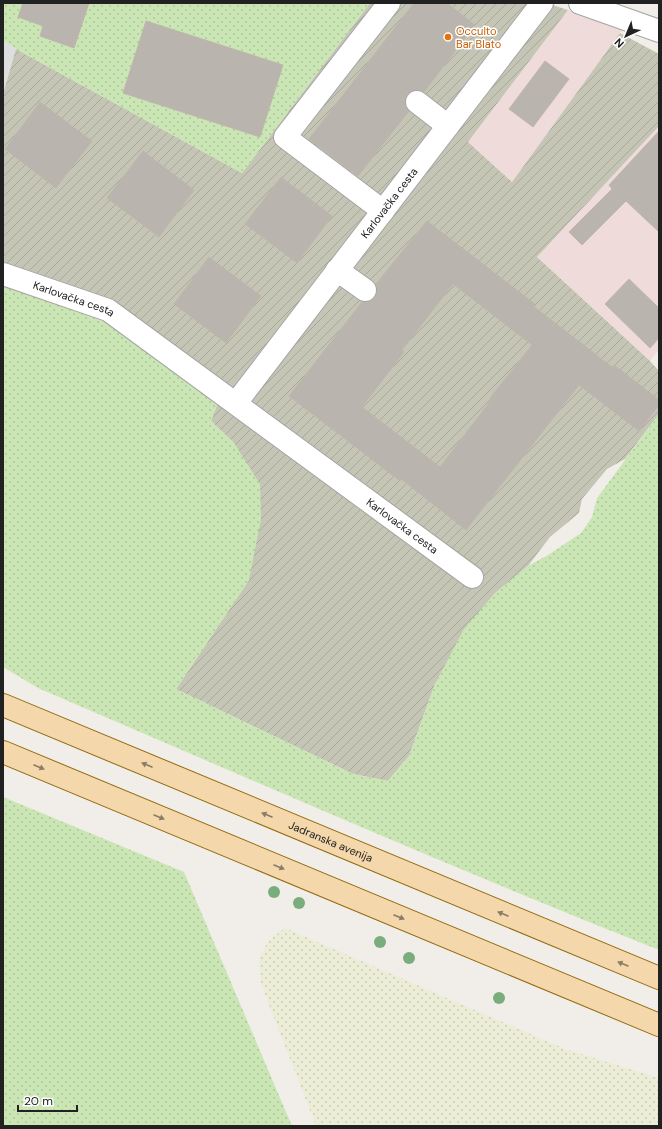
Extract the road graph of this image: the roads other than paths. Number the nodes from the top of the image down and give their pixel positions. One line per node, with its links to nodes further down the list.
1 (389, 3): 7 (street)
2 (542, 3): 6 (street, Karlovačka cesta)
3 (591, 4): 4 (street)
4 (659, 31)
5 (417, 102): 6 (street)
6 (448, 126): 7 (street, Karlovačka cesta)
7 (383, 211): 8 (street, Karlovačka cesta)
8 (337, 270): 10 (street); 11 (street, Karlovačka cesta)
9 (3, 274): 11 (street, Karlovačka cesta)
10 (365, 290)
11 (236, 404): 12 (street, Karlovačka cesta)
12 (472, 577)
13 (3, 705): 15 (main road, Jadranska avenija, one-way to 13)
14 (3, 752): 16 (main road, one-way to 16)
15 (659, 978)
16 (659, 1025)

